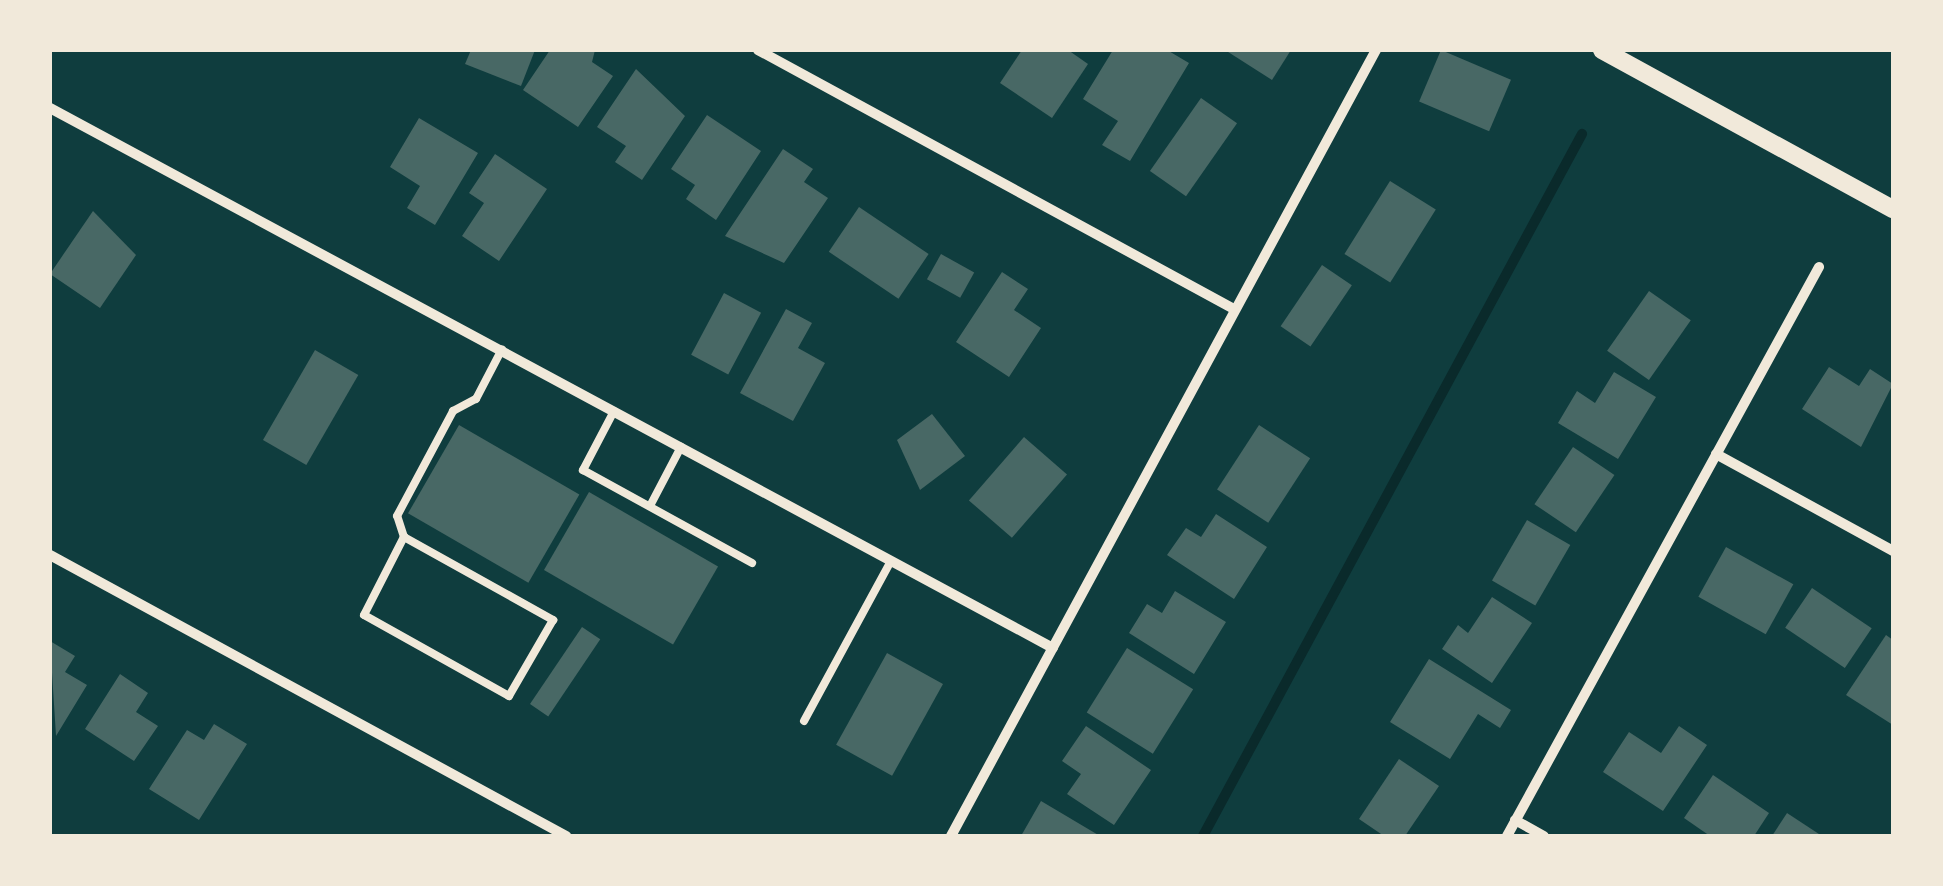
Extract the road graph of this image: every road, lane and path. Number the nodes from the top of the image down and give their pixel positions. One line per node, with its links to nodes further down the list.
1 (758, 50): 7 (street)
2 (1376, 50): 7 (street)
3 (1602, 50): 5 (street)
4 (50, 108): 8 (street)
5 (1893, 210)
6 (1820, 267): 11 (street)
7 (1232, 308): 18 (street)
8 (502, 349): 9 (street); 13 (lane)
9 (614, 411): 10 (street); 12 (lane)
10 (681, 447): 12 (lane); 16 (street)
11 (1716, 454): 14 (street); 20 (street)
12 (650, 506): 17 (lane)
13 (404, 537): 13 (lane)
14 (1893, 550)
15 (50, 555): 21 (street)
16 (891, 561): 18 (street); 19 (lane)
17 (752, 563)
18 (1052, 648): 22 (street)
19 (804, 721)
20 (1515, 820): 23 (street); 24 (street)
21 (566, 836)
22 (951, 836)
23 (1507, 836)
24 (1544, 836)

